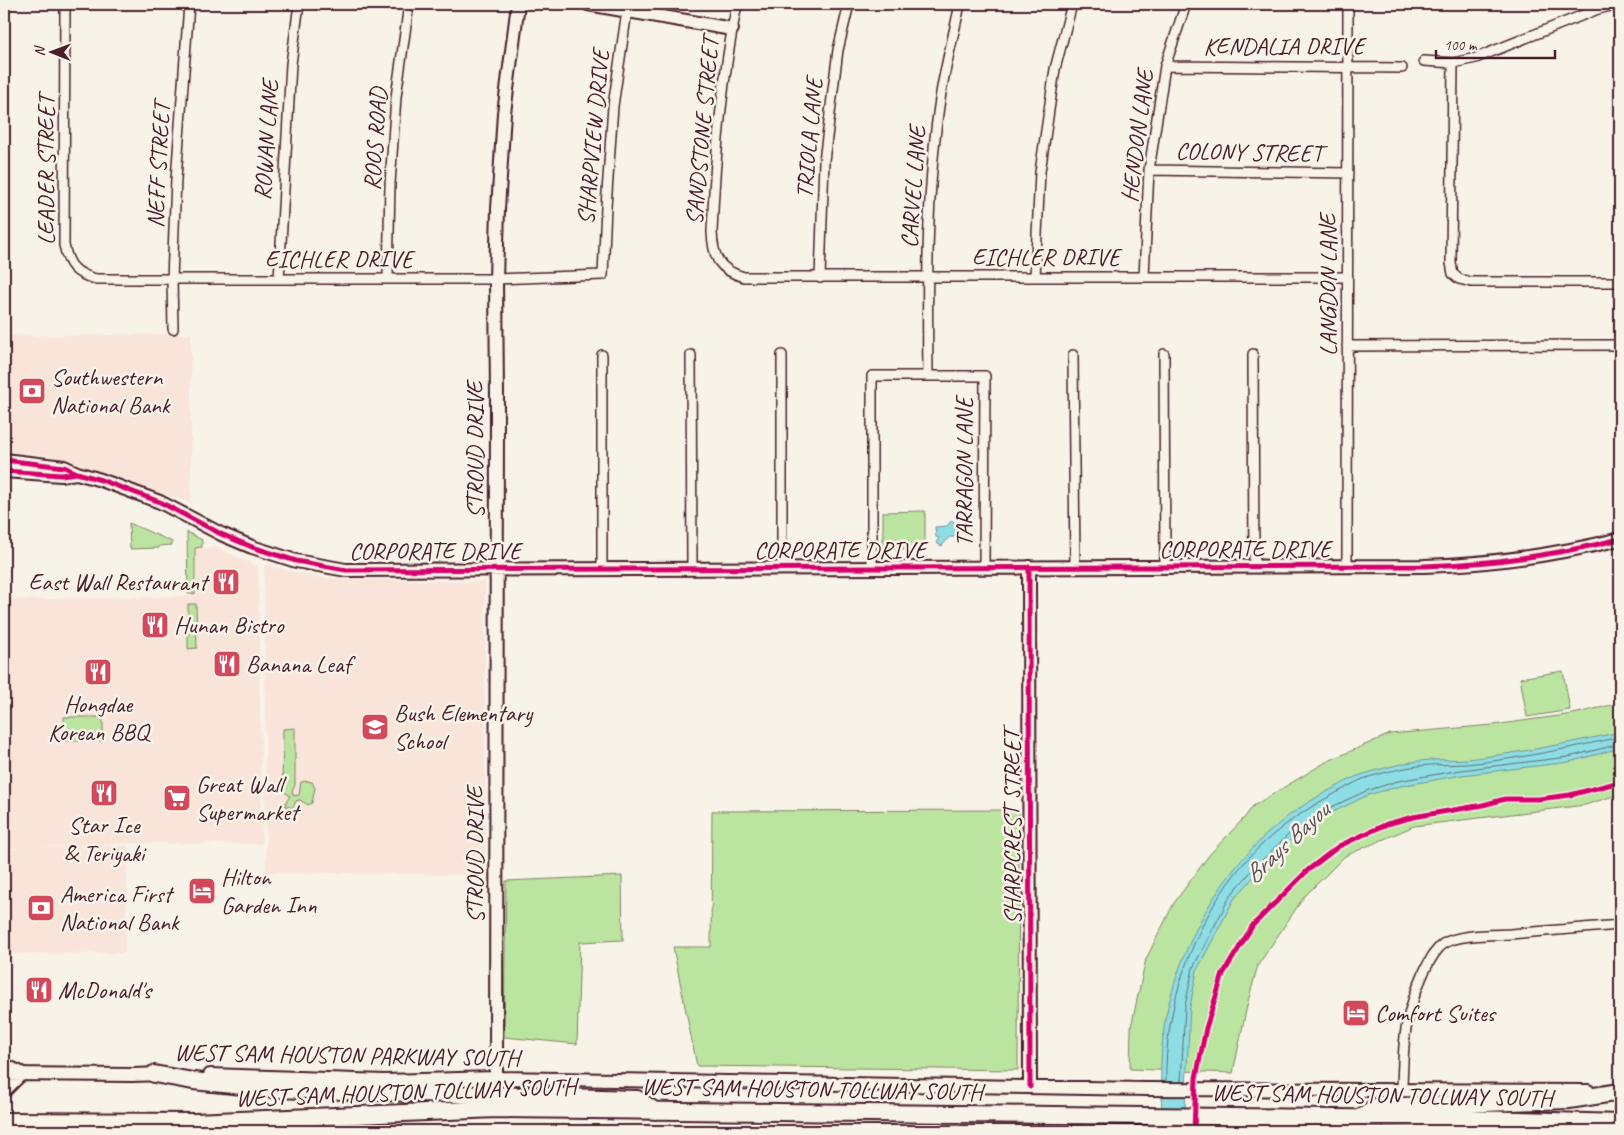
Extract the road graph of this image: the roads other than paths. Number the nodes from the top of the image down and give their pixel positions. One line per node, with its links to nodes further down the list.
1 (65, 4): 23 (street, LEADER STREET)
2 (189, 4): 32 (street, NEFF STREET)
3 (300, 4): 33 (street, ROWAN LANE)
4 (409, 4): 30 (street, ROOS ROAD)
5 (518, 4): 34 (street, STROUD DRIVE)
6 (588, 4): 14 (street)
7 (737, 4): 15 (street, SANDSTONE STREET)
8 (849, 4): 31 (street, TRIOLA LANE)
9 (960, 4): 26 (street, CARVEL LANE)
10 (1072, 4): 27 (street)
11 (1186, 4): 18 (street, HENDON LANE)
12 (1348, 4): 19 (street, LANGDON LANE)
13 (1620, 4): 17 (street)
14 (627, 7): 15 (street); 24 (street, SHARPVIEW DRIVE)
15 (732, 29): 25 (street, SANDSTONE STREET)
16 (1424, 61): 17 (street)
17 (1453, 63): 35 (street)
18 (1165, 66): 19 (street, KENDALIA DRIVE); 21 (street, HENDON LANE)
19 (1348, 68): 20 (street, KENDALIA DRIVE); 22 (street, LANGDON LANE)
20 (1402, 68)
21 (1149, 170): 22 (street, COLONY STREET); 28 (street, HENDON LANE)
22 (1348, 174): 29 (street, LANGDON LANE)
23 (77, 272): 32 (street, EICHLER DRIVE)
24 (603, 275): 34 (street, EICHLER DRIVE)
25 (744, 277): 31 (street, EICHLER DRIVE)
26 (927, 277): 27 (street, EICHLER DRIVE); 31 (street, EICHLER DRIVE); 45 (street, CARVEL LANE)
27 (1035, 277): 28 (street, EICHLER DRIVE)
28 (1144, 277): 29 (street, EICHLER DRIVE)
29 (1348, 277): 38 (street, LANGDON LANE)
30 (388, 278): 33 (street, EICHLER DRIVE); 34 (street, EICHLER DRIVE)
31 (820, 278)
32 (172, 279): 33 (street, EICHLER DRIVE); 36 (street, NEFF STREET)
33 (278, 279)
34 (496, 279): 57 (street, STROUD DRIVE)
35 (1620, 282)
36 (173, 329)
37 (1620, 345): 38 (street)
38 (1347, 346): 50 (street, LANGDON LANE)
39 (1073, 354): 54 (street)
40 (1164, 354): 55 (street)
41 (1253, 354): 56 (street)
42 (602, 355): 58 (street)
43 (691, 355): 59 (street)
44 (782, 355): 60 (street)
45 (928, 376): 51 (street); 52 (street, TARRAGON LANE)
46 (4, 460): 48 (street, CORPORATE DRIVE)
47 (4, 471): 48 (street, CORPORATE DRIVE)
48 (77, 473): 57 (street, CORPORATE DRIVE)
49 (1620, 539): 50 (street, CORPORATE DRIVE)
50 (1347, 566): 56 (street, CORPORATE DRIVE)
51 (872, 567): 52 (street, CORPORATE DRIVE); 60 (street, CORPORATE DRIVE)
52 (984, 567): 53 (street, CORPORATE DRIVE)
53 (1029, 567): 54 (street, CORPORATE DRIVE); 67 (street, SHARPCREST STREET)
54 (1074, 567): 55 (street, CORPORATE DRIVE)
55 (1165, 567): 56 (street, CORPORATE DRIVE)
56 (1254, 567)
57 (497, 568): 58 (street, CORPORATE DRIVE); 66 (street, STROUD DRIVE)
58 (602, 568): 59 (street, CORPORATE DRIVE)
59 (692, 568): 60 (street, CORPORATE DRIVE)
60 (782, 568)
61 (1620, 924): 68 (street)
62 (4, 1066): 64 (main road)
63 (4, 1074): 64 (street, WEST SAM HOUSTON PARKWAY SOUTH)
64 (21, 1074): 65 (street, WEST SAM HOUSTON PARKWAY SOUTH); 69 (street)
65 (154, 1074): 66 (street, WEST SAM HOUSTON PARKWAY SOUTH); 71 (highway)
66 (496, 1078): 67 (street, WEST SAM HOUSTON PARKWAY SOUTH)
67 (1030, 1087): 68 (street, WEST SAM HOUSTON PARKWAY SOUTH)
68 (1402, 1090): 70 (street, WEST SAM HOUSTON PARKWAY SOUTH)
69 (4, 1091)
70 (1620, 1092): 72 (highway)
71 (656, 1111): 72 (highway, WEST SAM HOUSTON TOLLWAY SOUTH); 73 (highway, WEST SAM HOUSTON TOLLWAY SOUTH)
72 (1358, 1119): 74 (highway, WEST SAM HOUSTON TOLLWAY SOUTH)
73 (9, 1121)
74 (1620, 1123)

